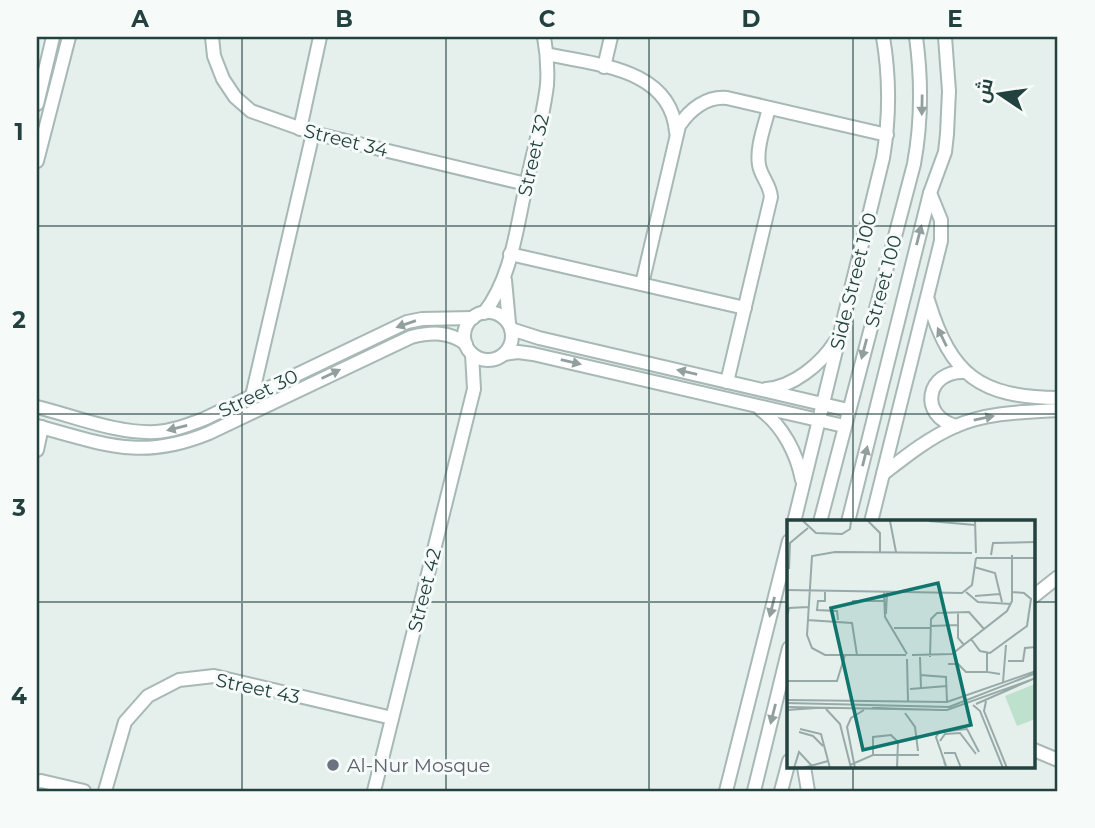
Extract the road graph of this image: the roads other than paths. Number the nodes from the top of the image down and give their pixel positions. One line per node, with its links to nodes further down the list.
1 (53, 37): 12 (street)
2 (69, 37): 17 (street)
3 (212, 37): 14 (street, Street 34)
4 (320, 37): 14 (street)
5 (544, 37): 10 (street, Street 32)
6 (611, 37): 11 (street)
7 (883, 37): 15 (street, Side Street 100)
8 (916, 37): 18 (street, Street 100, one-way to 18)
9 (945, 37): 19 (street, Street 100)
10 (547, 54): 11 (street); 20 (street, Street 32)
11 (604, 67): 16 (street)
12 (37, 104)
13 (769, 108): 15 (street); 16 (street); 26 (street)
14 (306, 131): 20 (street, Street 34); 36 (street)
15 (887, 135): 29 (street, Side Street 100)
16 (676, 136): 24 (street)
17 (37, 161)
18 (915, 164): 19 (street); 41 (street, Street 100, one-way to 41)
19 (940, 168): 21 (street, Street 100)
20 (526, 184): 22 (street, Street 32)
21 (930, 192): 25 (street); 52 (street, Street 100, one-way to 21)
22 (510, 254): 23 (street, Street 32); 24 (street)
23 (506, 273): 27 (street, Street 32); 28 (street, Street 32)
24 (642, 284): 26 (street)
25 (927, 297): 32 (street, one-way to 25); 48 (street)
26 (745, 308): 33 (street)
27 (479, 315): 28 (street); 30 (street); 36 (street, Street 30, one-way to 36)
28 (510, 326): 31 (street); 33 (street, one-way to 28)
29 (840, 332): 35 (street); 38 (street, Side Street 100)
30 (469, 349): 31 (street); 34 (street, Street 42); 46 (street, Street 30, one-way to 30)
31 (499, 357): 34 (street, Street 42); 39 (street, one-way to 39)
32 (965, 372): 37 (street); 45 (street)
33 (727, 382): 35 (street)
34 (474, 389): 58 (street, Street 42)
35 (761, 390): 38 (street)
36 (252, 396): 40 (street, Street 30, one-way to 40)
37 (1058, 398)
38 (823, 404): 41 (street); 43 (street, Side Street 100)
39 (752, 405): 43 (street); 49 (street)
40 (37, 407)
41 (848, 410): 44 (street, Street 100)
42 (1058, 410): 45 (street, one-way to 42)
43 (819, 420): 44 (street); 49 (street, Side Street 100)
44 (844, 426): 51 (street, Street 100)
45 (956, 426): 48 (street)
46 (40, 427): 47 (street)
47 (37, 450)
48 (883, 474): 53 (street)
49 (803, 485): 50 (street, Side Street 100)
50 (794, 520)
51 (820, 520)
52 (848, 520)
53 (872, 520)
54 (787, 549): 67 (street, one-way to 67)
55 (1058, 577): 56 (street)
56 (1036, 594)
57 (787, 656): 68 (street, one-way to 68)
58 (392, 718): 65 (street, Street 43); 66 (street, Street 42)
59 (1036, 751): 60 (street)
60 (1058, 760)
61 (787, 768): 69 (street)
62 (804, 768): 70 (street)
63 (37, 782): 64 (street)
64 (85, 791)
65 (104, 791)
66 (374, 791)
67 (726, 791)
68 (754, 791)
69 (781, 791)
70 (808, 791)

